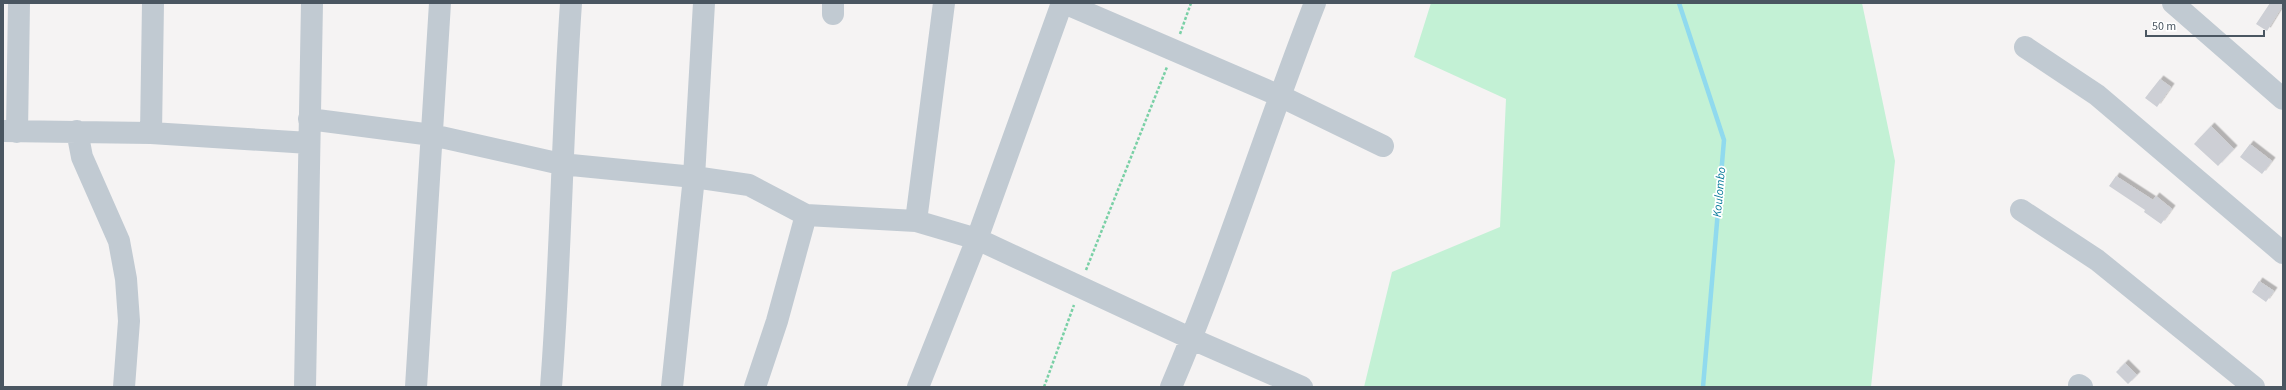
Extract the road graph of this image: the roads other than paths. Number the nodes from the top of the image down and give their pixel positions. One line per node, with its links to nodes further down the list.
1 (19, 3): 15 (street)
2 (153, 3): 17 (street)
3 (312, 3): 14 (street)
4 (440, 3): 18 (street)
5 (571, 3): 21 (street)
6 (704, 3): 22 (street)
7 (944, 3): 25 (street)
8 (1063, 3): 12 (street); 26 (street)
9 (1315, 3): 12 (street)
10 (2173, 3): 13 (street)
11 (2025, 47): 27 (street)
12 (1280, 96): 20 (street); 28 (street)
13 (2283, 99)
14 (309, 119): 18 (street); 19 (street)
15 (10, 131): 16 (street)
16 (78, 131): 17 (street); 29 (street)
17 (151, 133): 19 (street)
18 (432, 135): 21 (street); 31 (street)
19 (309, 143): 30 (street)
20 (1383, 146)
21 (561, 164): 22 (street); 32 (street)
22 (694, 177): 24 (street); 33 (street)
23 (2021, 210): 38 (street)
24 (806, 215): 25 (street); 34 (street)
25 (916, 221): 26 (street)
26 (977, 239): 28 (street); 35 (street)
27 (2283, 253)
28 (1192, 339): 36 (street); 37 (street)
29 (124, 387)
30 (305, 387)
31 (416, 387)
32 (551, 387)
33 (672, 387)
34 (755, 387)
35 (918, 387)
36 (1171, 387)
37 (1302, 387)
38 (2254, 387)

